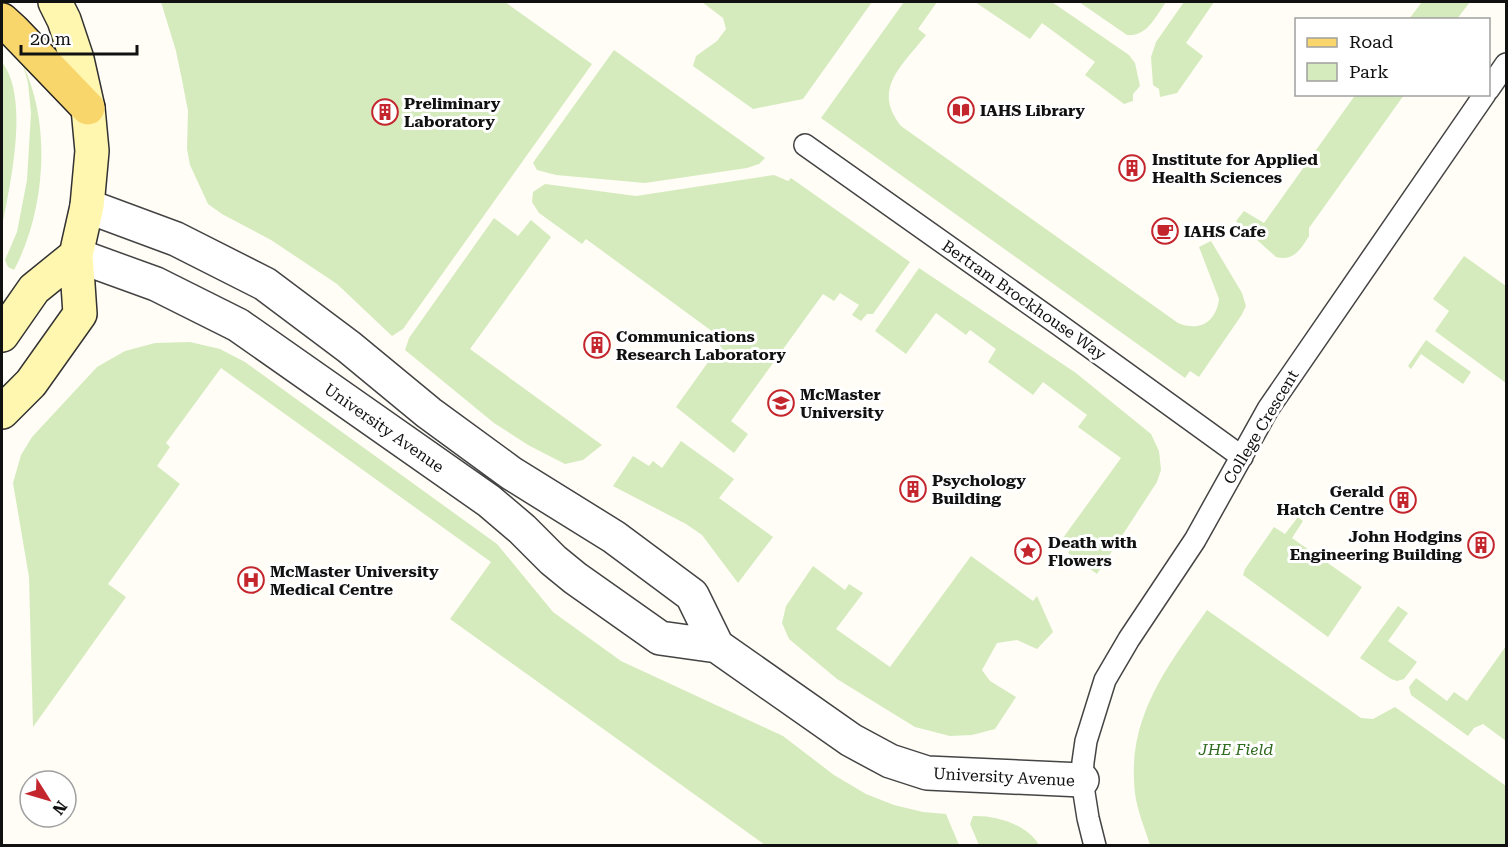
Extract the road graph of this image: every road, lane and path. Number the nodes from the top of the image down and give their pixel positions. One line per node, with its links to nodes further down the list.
1 (55, 2): 6 (street)
2 (2, 20): 6 (main road)
3 (1506, 64): 4 (lane)
4 (1490, 87)
5 (1484, 96): 12 (lane, College Crescent)
6 (88, 108): 8 (street)
7 (805, 145): 12 (lane, Bertram Brockhouse Way)
8 (87, 206): 9 (street); 13 (street, University Avenue)
9 (76, 255): 10 (street); 11 (street); 13 (street, University Avenue)
10 (2, 335)
11 (2, 412)
12 (1242, 457): 14 (lane, College Crescent)
13 (717, 646): 14 (street, University Avenue)
14 (1082, 780): 15 (lane, University Avenue)
15 (1095, 846)

